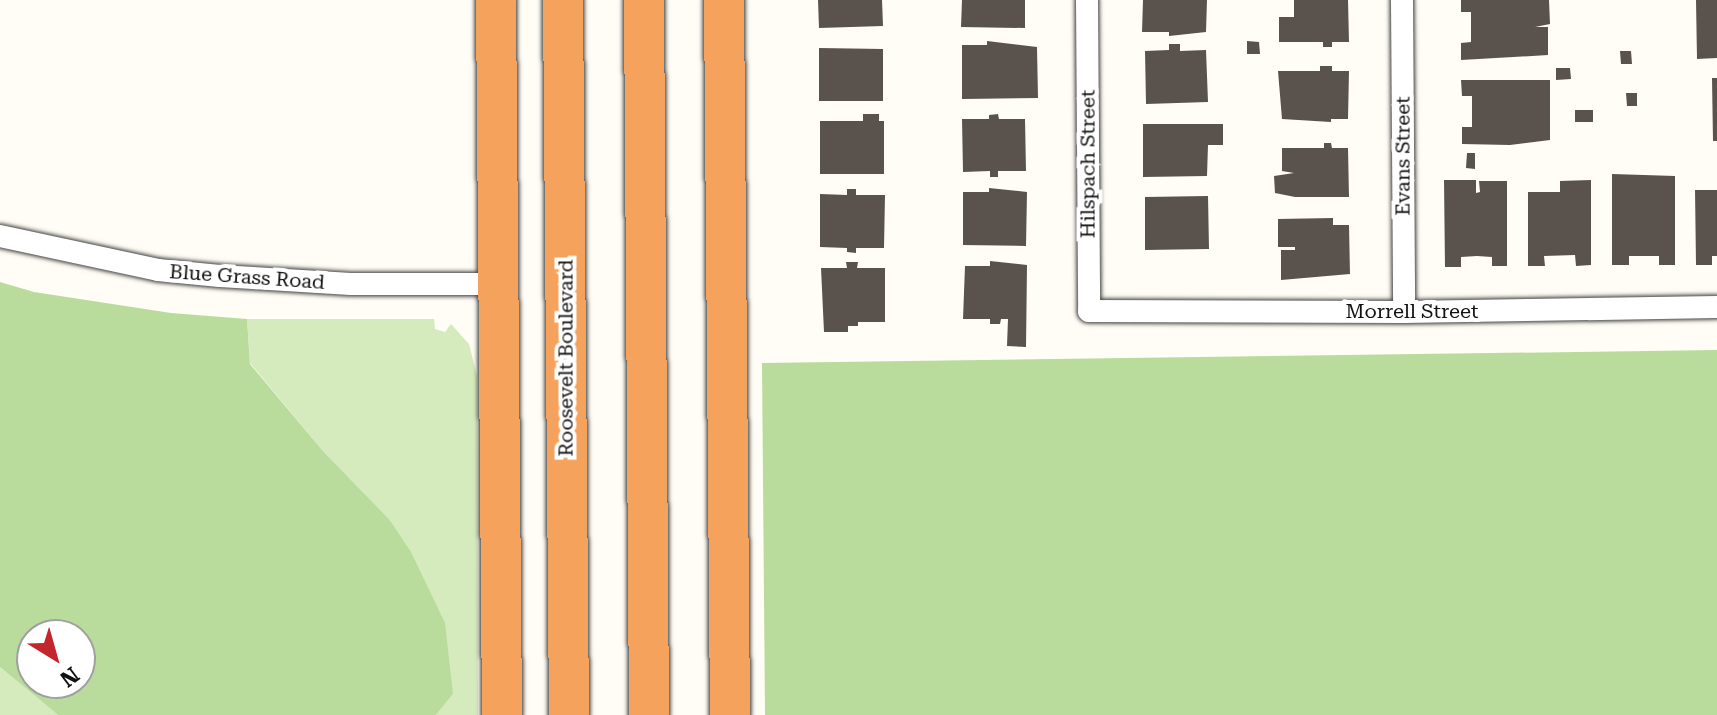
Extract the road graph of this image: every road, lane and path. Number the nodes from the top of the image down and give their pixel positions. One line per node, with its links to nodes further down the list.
1 (496, 0): 8 (highway)
2 (563, 0): 13 (highway, Roosevelt Boulevard)
3 (644, 0): 14 (highway)
4 (724, 0): 15 (highway)
5 (1087, 0): 10 (street, Hilspach Street)
6 (1402, 0): 11 (street, Evans Street)
7 (0, 236): 8 (street, Blue Grass Road)
8 (498, 284): 12 (highway)
9 (1717, 307): 11 (street, Morrell Street)
10 (1107, 311): 11 (street, Morrell Street)
11 (1404, 312)
12 (502, 715)
13 (569, 715)
14 (649, 715)
15 (730, 715)

